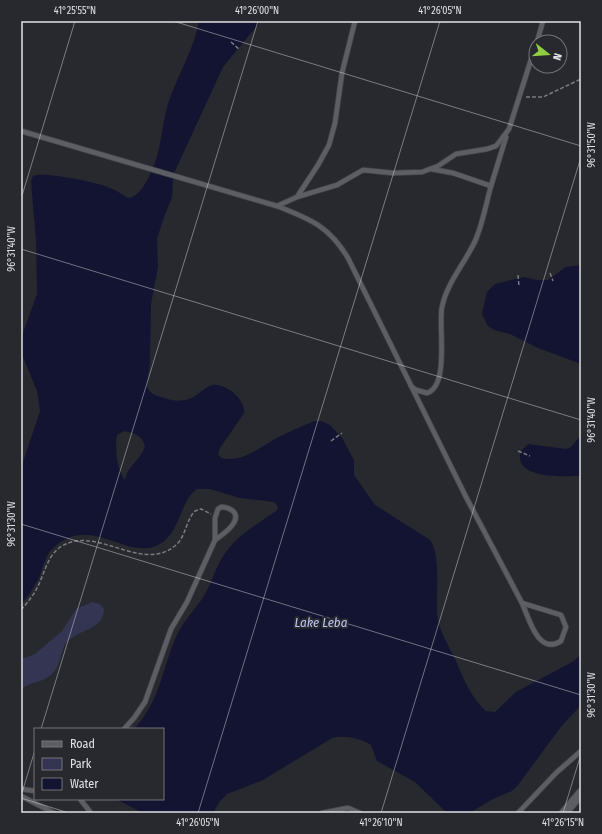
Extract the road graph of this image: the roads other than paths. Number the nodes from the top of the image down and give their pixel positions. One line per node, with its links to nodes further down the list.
1 (356, 21): 9 (lane)
2 (543, 21): 3 (lane)
3 (539, 34)
4 (528, 68): 5 (lane)
5 (509, 129): 7 (lane); 8 (lane)
6 (21, 131): 10 (lane)
7 (430, 169): 8 (lane); 9 (lane)
8 (491, 186): 11 (lane)
9 (297, 197): 10 (lane)
10 (277, 206): 11 (lane)
11 (410, 385): 13 (lane)
12 (215, 540): 12 (lane); 14 (lane)
13 (522, 603): 13 (lane)
14 (125, 728)
15 (581, 751): 25 (lane)
16 (21, 789): 17 (lane)
17 (34, 791)
18 (581, 793): 26 (street)
19 (21, 796): 21 (lane)
20 (81, 800): 22 (lane)
21 (54, 813)
22 (91, 813)
23 (322, 813): 24 (lane)
24 (360, 813)
25 (518, 813)
26 (564, 813)

